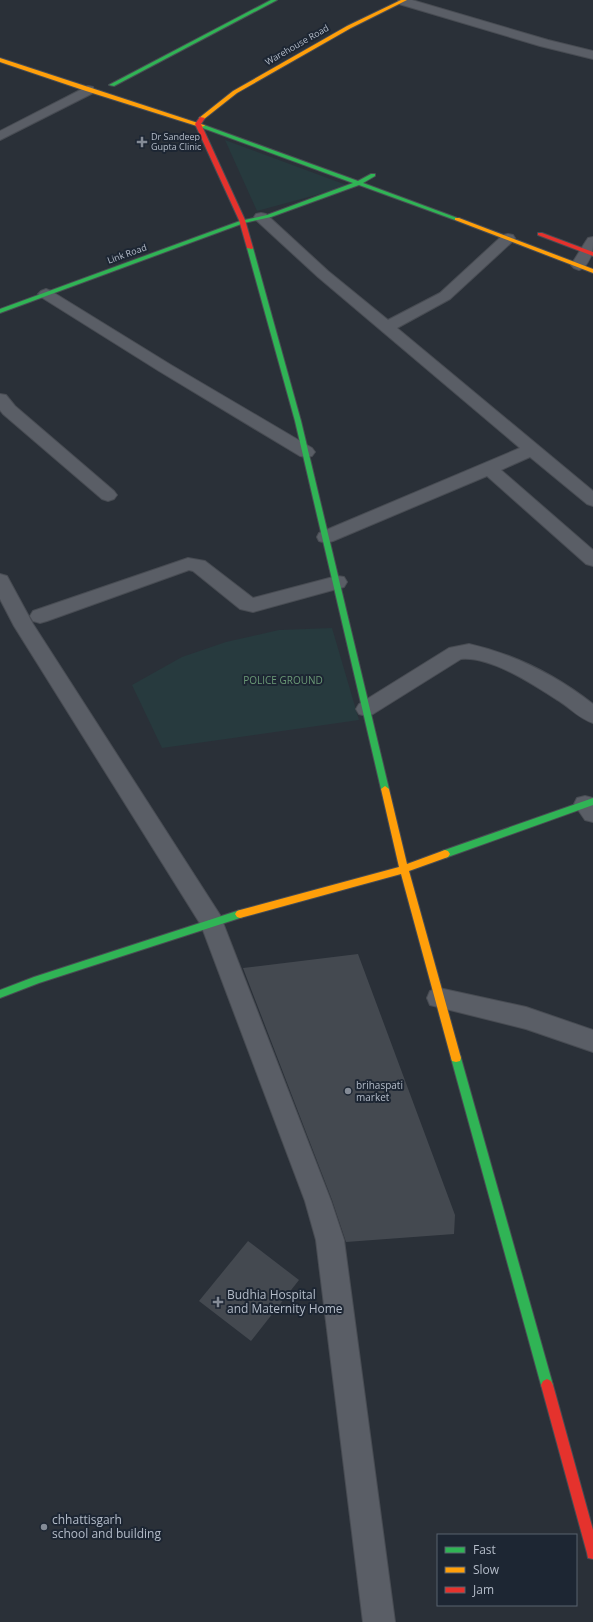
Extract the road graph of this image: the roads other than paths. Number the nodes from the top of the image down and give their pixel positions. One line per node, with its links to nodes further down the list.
1 (275, 0): 6 (street)
2 (404, 1): 3 (street); 8 (street, Warehouse Road)
3 (593, 55)
4 (0, 60): 5 (street)
5 (88, 90): 10 (street); 11 (street)
6 (125, 90)
7 (191, 112): 8 (street)
8 (203, 116): 9 (street); 10 (street, Warehouse Road)
9 (218, 121)
10 (198, 124): 14 (street); 17 (street)
11 (0, 136)
12 (365, 172): 13 (street); 14 (street, Link Road); 15 (street, Link Road)
13 (384, 178)
14 (350, 180): 15 (street); 16 (street, Link Road)
15 (359, 183): 16 (street, Link Road); 19 (street)
16 (261, 217): 17 (street, Link Road); 24 (street)
17 (242, 222): 22 (street, Link Road); 27 (street)
18 (529, 231): 20 (street)
19 (508, 238): 21 (street); 24 (street)
20 (591, 249): 21 (street)
21 (586, 268)
22 (46, 294): 23 (street, Link Road); 27 (street)
23 (0, 311)
24 (387, 327): 26 (street)
25 (0, 399): 29 (street)
26 (533, 449): 28 (street); 30 (street)
27 (306, 452): 31 (street)
28 (489, 469): 31 (street); 32 (street)
29 (108, 495)
30 (593, 500)
31 (326, 537): 34 (street)
32 (593, 560)
33 (0, 580): 40 (street)
34 (337, 582): 35 (street); 36 (street)
35 (40, 616)
36 (366, 709): 37 (street); 39 (street)
37 (593, 715)
38 (590, 807): 39 (street)
39 (404, 869): 40 (street); 42 (street)
40 (212, 922): 41 (street); 45 (street)
41 (0, 994)
42 (439, 998): 43 (street); 44 (street)
43 (593, 1042)
44 (593, 1553)
45 (379, 1622)

